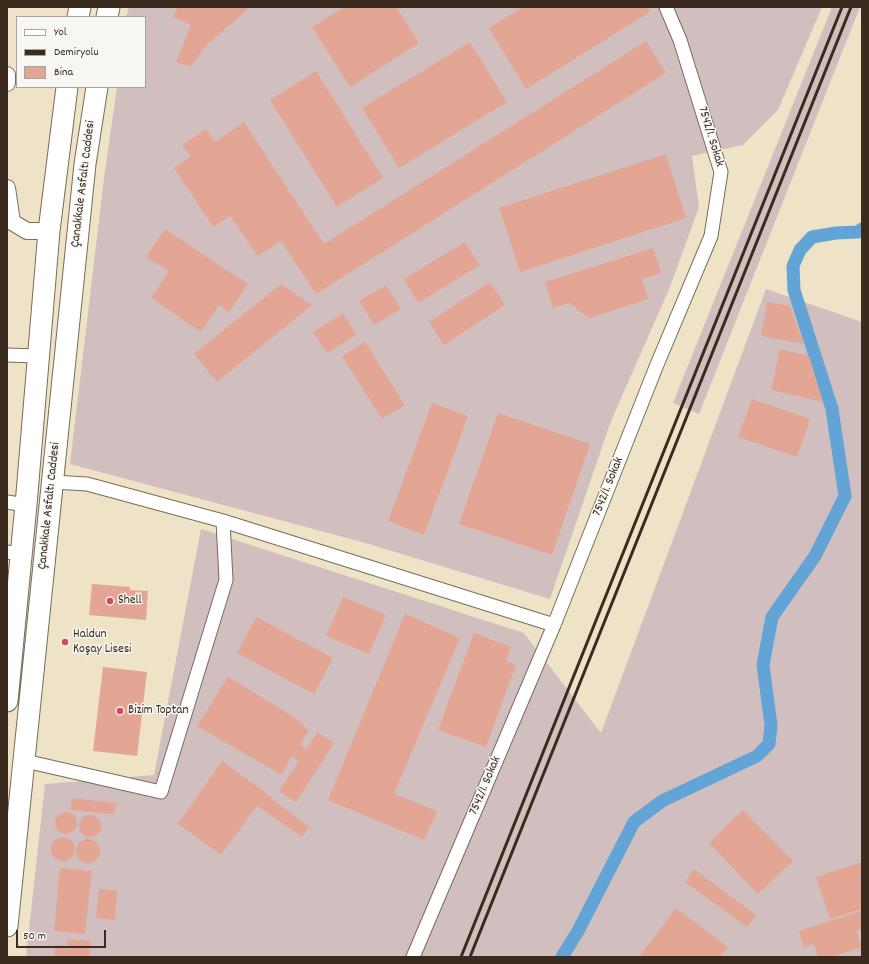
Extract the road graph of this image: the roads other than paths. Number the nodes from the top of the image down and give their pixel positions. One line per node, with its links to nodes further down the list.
1 (666, 7): 14 (street, 7542/1. Sokak)
2 (7, 76): 3 (street)
3 (7, 83)
4 (68, 88): 7 (highway, Çanakkale Asfaltı Caddesi)
5 (97, 88): 10 (highway, Çanakkale Asfaltı Caddesi)
6 (7, 188): 7 (street)
7 (49, 231): 9 (highway, Çanakkale Asfaltı Caddesi)
8 (7, 355): 9 (street)
9 (38, 356): 11 (highway, Çanakkale Asfaltı Caddesi)
10 (52, 482): 12 (street); 16 (highway, Çanakkale Asfaltı Caddesi)
11 (17, 504): 13 (highway, Çanakkale Asfaltı Caddesi)
12 (223, 521): 14 (street); 16 (street)
13 (14, 553): 15 (highway, Çanakkale Asfaltı Caddesi)
14 (554, 625): 18 (street, 7542/1. Sokak)
15 (7, 701)
16 (25, 761): 17 (highway, Çanakkale Asfaltı Caddesi)
17 (7, 926)
18 (413, 957)

